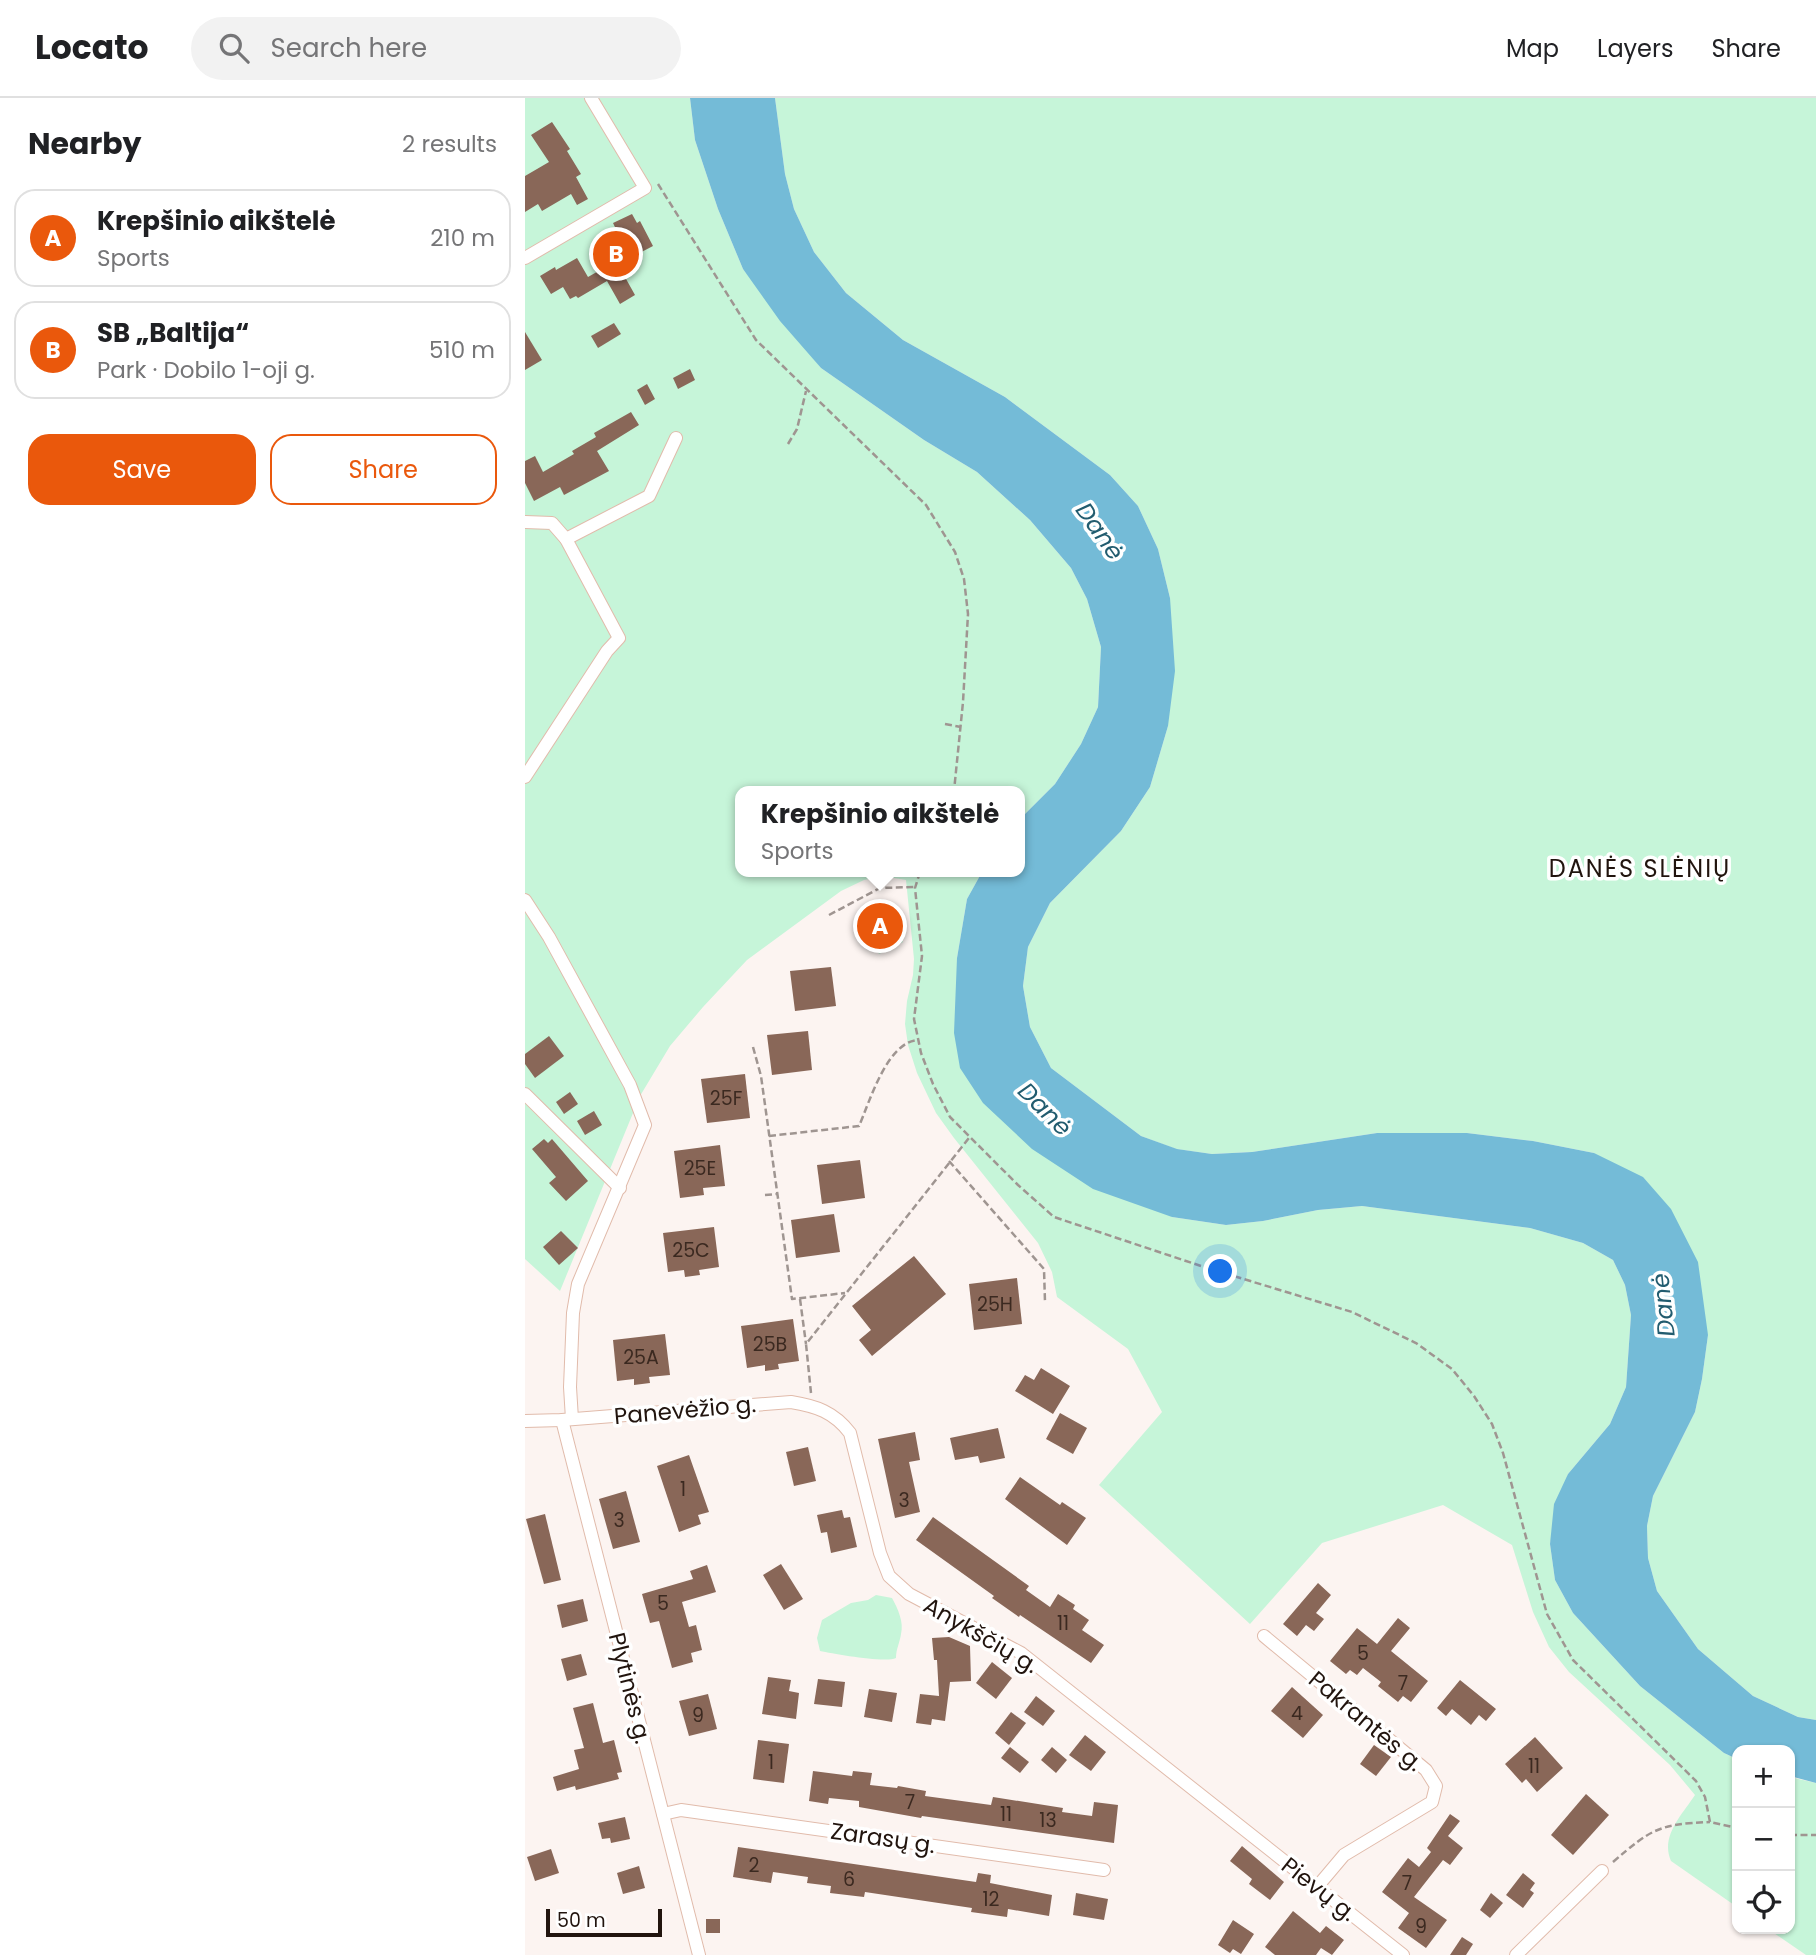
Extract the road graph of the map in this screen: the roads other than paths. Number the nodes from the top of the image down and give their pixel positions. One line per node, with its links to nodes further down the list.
1 (591, 98): 2 (street)
2 (525, 258)
3 (676, 438): 5 (street)
4 (525, 522): 5 (street)
5 (566, 539): 6 (street)
6 (525, 777)
7 (525, 900): 9 (street, Plytinės g.)
8 (525, 1094): 9 (street)
9 (620, 1188): 10 (street, Plytinės g.)
10 (567, 1420): 11 (street, Panevėžio g.); 12 (street, Panevėžio g.); 14 (street, Plytinės g.)
11 (840, 1420): 15 (street, Anykščių g.)
12 (525, 1421)
13 (1264, 1636): 18 (street, Pakrantės g.)
14 (663, 1814): 16 (street, Zarasų g.); 19 (street, Plytinės g.)
15 (1234, 1822): 18 (street, Pievų g.)
16 (1104, 1870)
17 (1602, 1871): 21 (street)
18 (1317, 1887): 20 (street, Pievų g.)
19 (698, 1955)
20 (1403, 1955)
21 (1516, 1955)

